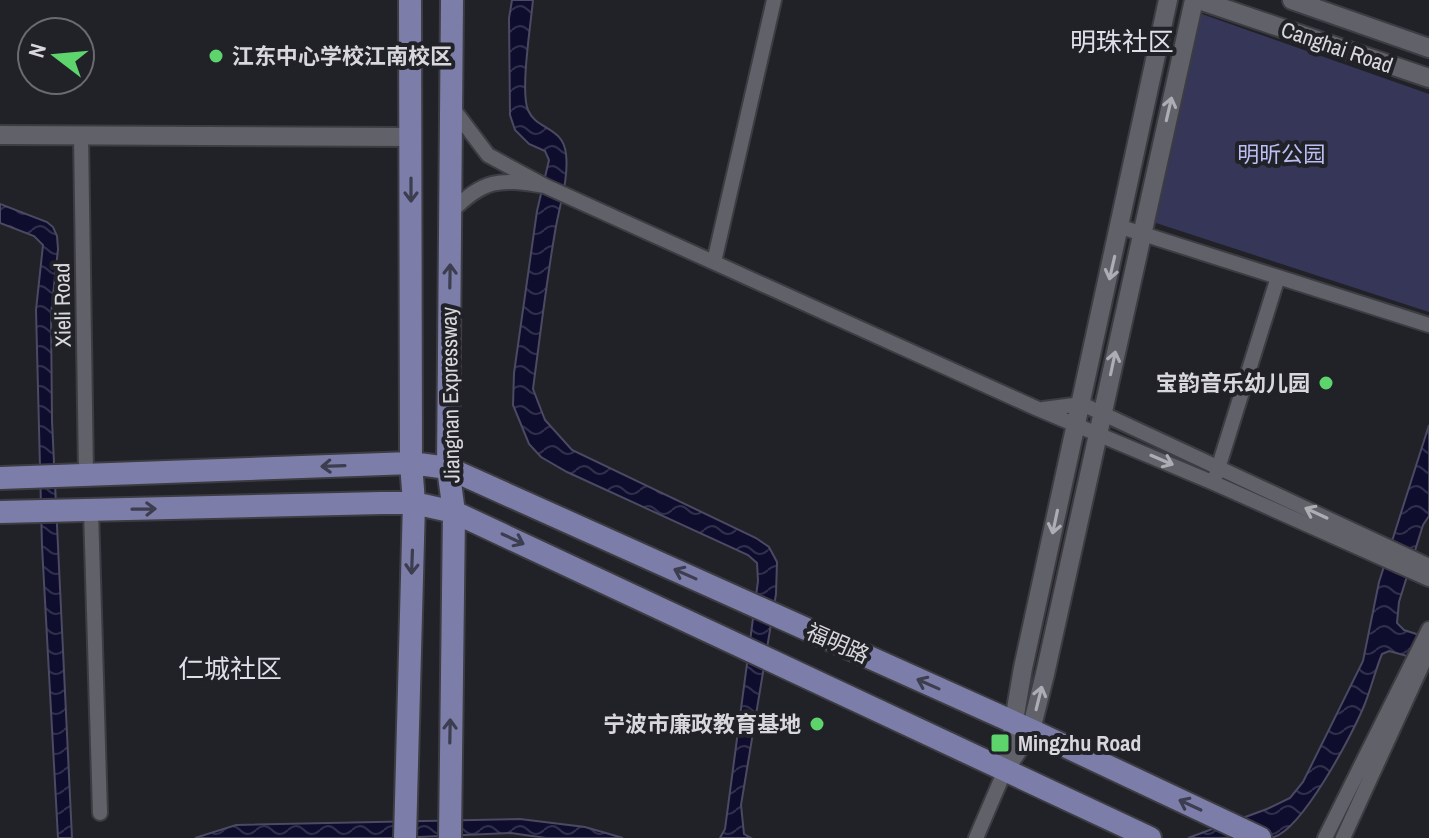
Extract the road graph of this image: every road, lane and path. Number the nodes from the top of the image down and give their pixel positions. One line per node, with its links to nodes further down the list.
1 (410, 0): 12 (main road, Jiangnan Expressway)
2 (452, 0): 9 (main road, Jiangnan Expressway)
3 (774, 0): 17 (street)
4 (1168, 0): 15 (main road)
5 (1196, 0): 8 (main road, Canghai Road); 16 (main road, one-way to 5)
6 (1292, 0): 7 (main road, Canghai Road)
7 (1429, 48)
8 (1429, 78)
9 (451, 106): 13 (street); 14 (main road, Jiangnan Expressway)
10 (5, 135): 11 (main road)
11 (81, 135): 12 (main road); 28 (street, Xieli Road)
12 (410, 137): 25 (main road, Jiangnan Expressway, one-way to 25)
13 (545, 186): 14 (street); 17 (street)
14 (450, 213): 27 (main road, Jiangnan Expressway, one-way to 14)
15 (1121, 227): 16 (street); 20 (main road, one-way to 20)
16 (1142, 234): 18 (street); 22 (main road, one-way to 16)
17 (714, 262): 21 (street)
18 (1278, 277): 19 (street); 26 (street)
19 (1429, 325)
20 (1082, 404): 21 (street); 22 (street); 23 (main road)
21 (1038, 409): 23 (street)
22 (1103, 413): 24 (main road); 26 (street)
23 (1077, 424): 24 (street); 40 (main road, one-way to 40)
24 (1098, 433): 30 (street, one-way to 30); 40 (main road, one-way to 24)
25 (411, 463): 27 (main road, 福明路); 28 (main road, 福明路, one-way to 28); 31 (main road, Jiangnan Expressway)
26 (1218, 467): 30 (street); 35 (street, one-way to 26)
27 (448, 468): 34 (main road, Jiangnan Expressway); 40 (main road, 福明路, one-way to 27)
28 (75, 475): 29 (main road, 福明路)
29 (8, 478)
30 (1214, 483): 35 (street)
31 (414, 503): 32 (main road, 福明路, one-way to 31); 34 (main road, 福明路); 43 (main road, Jiangnan Expressway, one-way to 43)
32 (91, 510): 33 (main road, 福明路); 42 (street)
33 (9, 512)
34 (454, 512): 41 (main road, 福明路, one-way to 41); 44 (main road, Jiangnan Expressway, one-way to 34)
35 (1385, 551): 36 (street)
36 (1428, 574)
37 (1429, 630): 39 (street)
38 (1429, 650): 39 (street)
39 (1411, 676): 48 (street); 49 (street)
40 (1022, 726): 41 (main road); 47 (main road, 福明路, one-way to 40)
41 (1006, 768): 45 (street); 46 (main road, 福明路)
42 (100, 813)
43 (405, 838)
44 (450, 838)
45 (976, 838)
46 (1150, 838)
47 (1260, 838)
48 (1325, 838)
49 (1343, 838)

